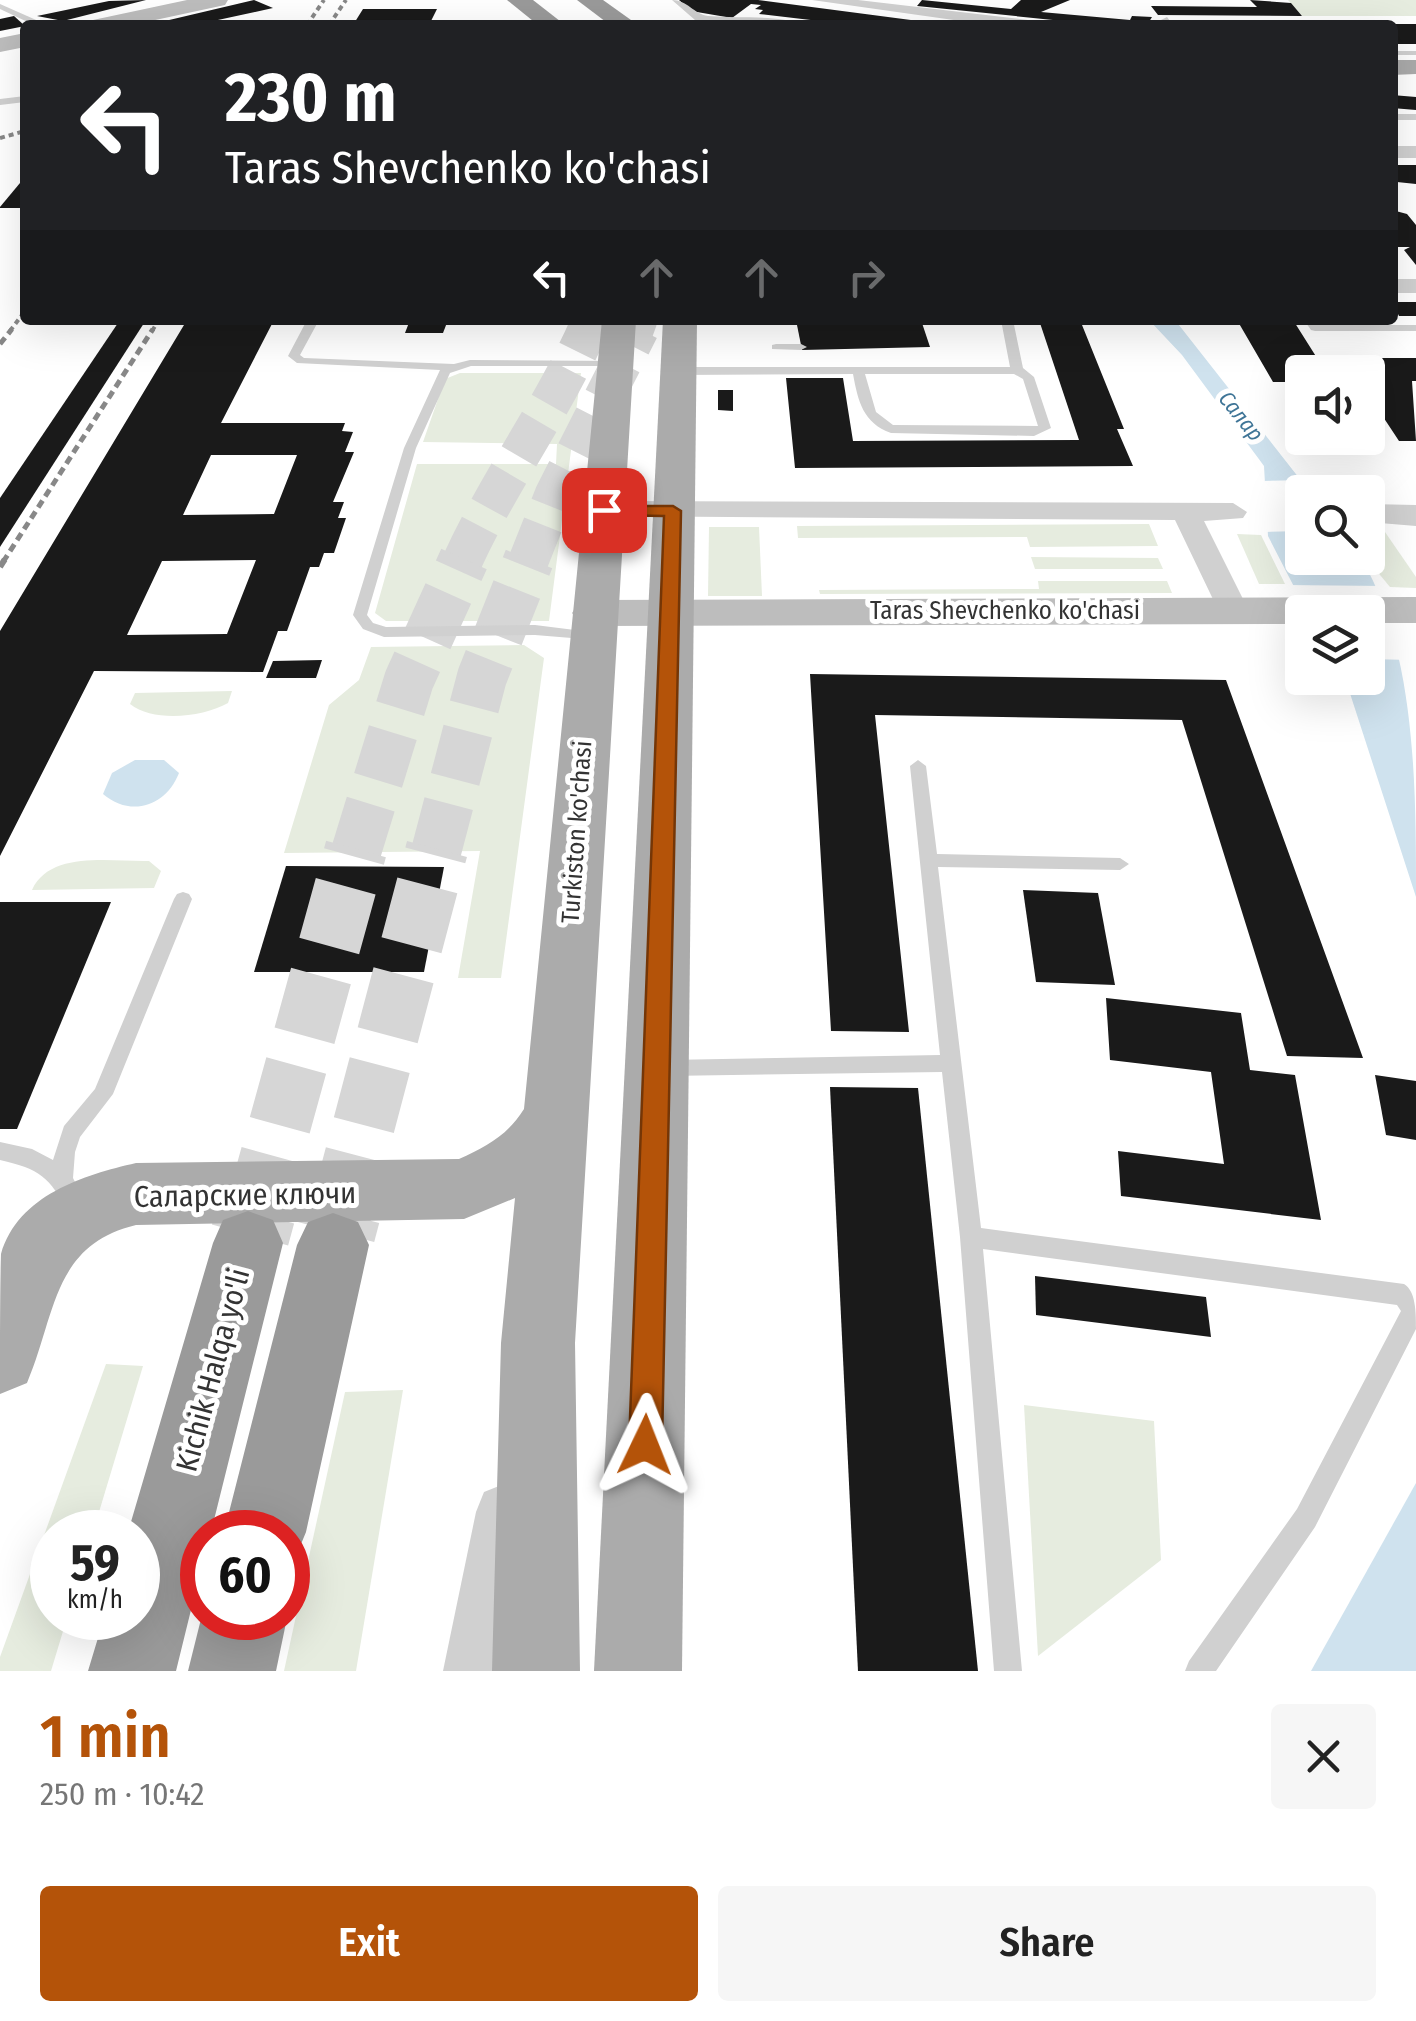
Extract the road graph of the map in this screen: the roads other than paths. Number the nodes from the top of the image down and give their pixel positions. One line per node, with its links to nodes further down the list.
1 (188, 0): 12 (street)
2 (217, 0): 13 (street)
3 (518, 0): 8 (highway)
4 (676, 0): 9 (lane)
5 (820, 0): 17 (street)
6 (0, 6): 19 (lane)
7 (592, 11): 8 (highway); 14 (highway)
8 (555, 14)
9 (698, 18): 11 (lane); 15 (lane)
10 (1167, 18): 18 (lane)
11 (752, 19): 16 (lane)
12 (98, 20)
13 (124, 20)
14 (616, 20)
15 (701, 20)
16 (760, 20)
17 (984, 20)
18 (1164, 20)
19 (20, 28)
20 (310, 325): 29 (lane)
21 (618, 325): 28 (main road, Turkiston ko'chasi)
22 (680, 325): 32 (main road)
23 (1007, 325): 31 (lane)
24 (1313, 325): 25 (lane)
25 (1416, 328)
26 (776, 347): 27 (lane)
27 (801, 347)
28 (615, 364): 29 (lane); 33 (main road, Turkiston ko'chasi)
29 (451, 367): 43 (lane)
30 (858, 369): 31 (lane); 31 (lane); 32 (lane)
31 (1016, 370)
32 (676, 371): 34 (main road)
33 (604, 510): 34 (street); 42 (main road, Turkiston ko'chasi)
34 (673, 511): 35 (street); 40 (main road)
35 (1186, 512): 36 (street); 41 (street)
36 (1232, 512)
37 (1385, 514): 38 (street)
38 (1415, 515)
39 (1416, 610): 41 (street, Taras Shevchenko ko'chasi)
40 (671, 624): 41 (street, Taras Shevchenko ko'chasi); 42 (street, Taras Shevchenko ko'chasi); 51 (main road)
41 (1274, 624)
42 (593, 625): 43 (lane); 43 (lane); 52 (main road, Turkiston ko'chasi)
43 (535, 630)
44 (1385, 636): 45 (street)
45 (1416, 636)
46 (918, 766): 47 (lane)
47 (928, 860): 48 (lane); 50 (lane)
48 (1120, 864)
49 (183, 899): 54 (lane)
50 (951, 1063): 51 (lane); 55 (lane)
51 (656, 1068): 66 (main road)
52 (556, 1116): 54 (main road, Саларские ключи); 58 (main road, Turkiston ko'chasi)
53 (0, 1151): 54 (lane)
54 (70, 1194): 59 (main road, Саларские ключи)
55 (972, 1237): 67 (lane); 68 (lane)
56 (248, 1243): 62 (highway, Kichik Halqa yo'li)
57 (333, 1245): 60 (highway)
58 (538, 1343): 64 (street, Turkiston ko'chasi); 65 (main road, Turkiston ko'chasi)
59 (0, 1357)
60 (269, 1510)
61 (239, 1640): 63 (highway)
62 (132, 1671)
63 (232, 1671)
64 (473, 1671)
65 (536, 1671)
66 (638, 1671)
67 (1008, 1671)
68 (1199, 1671)

